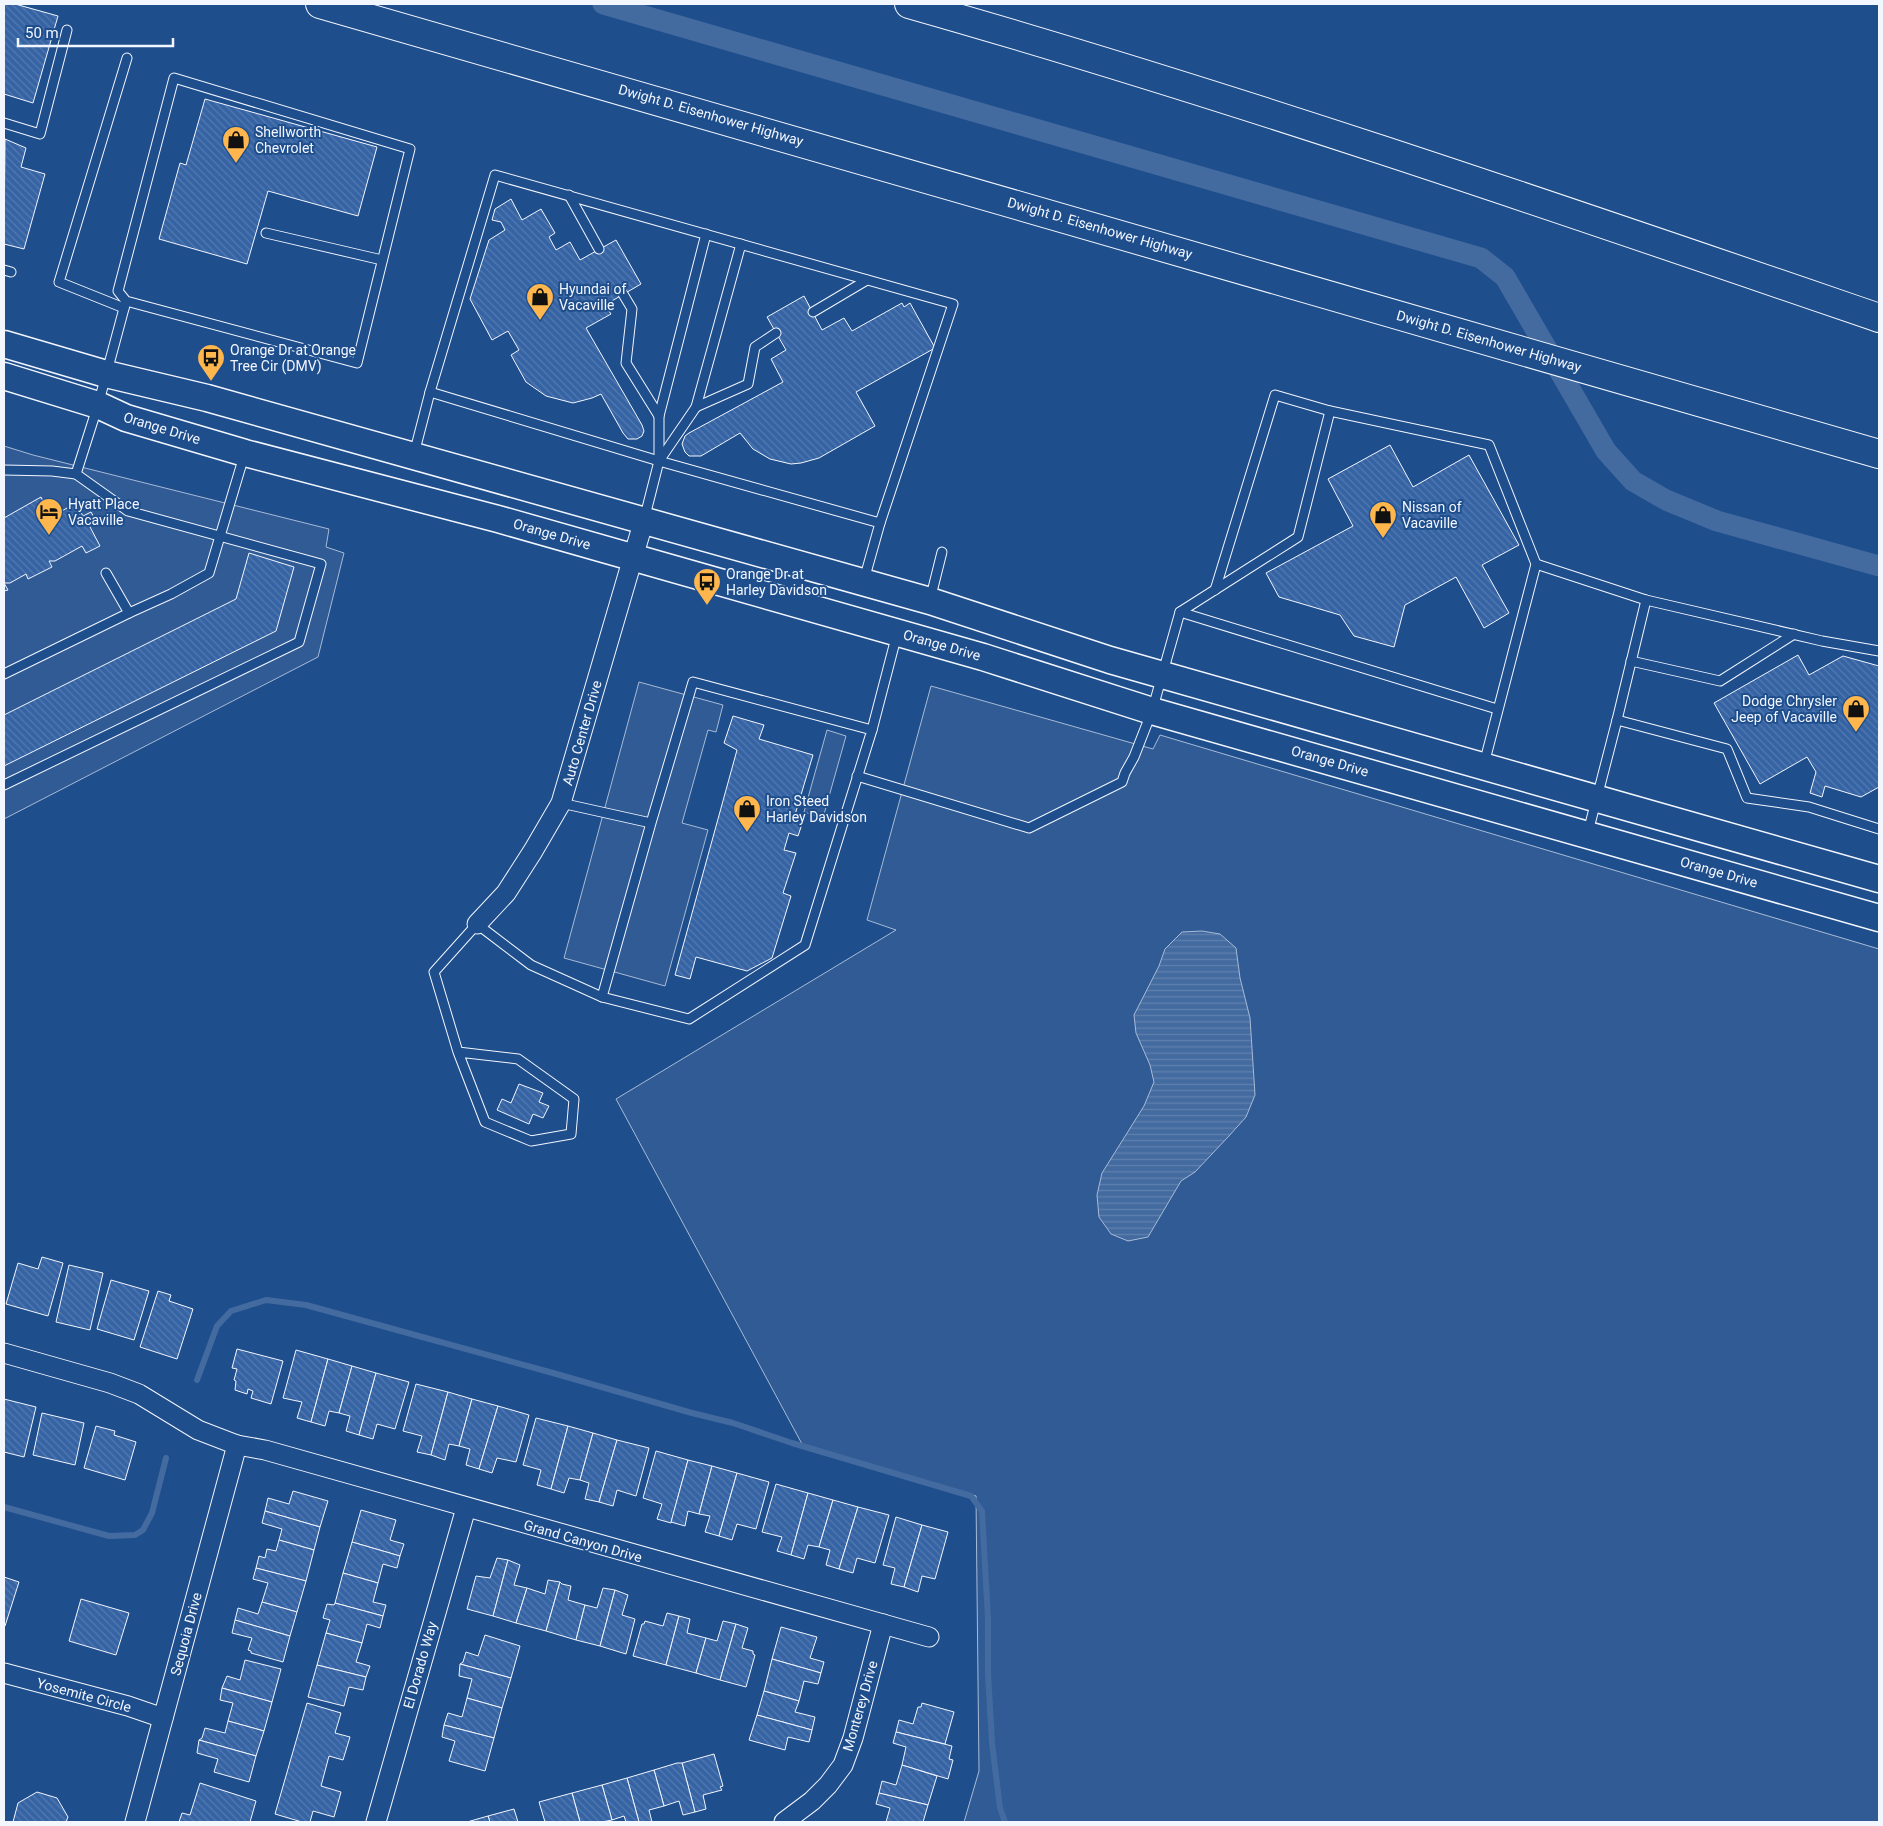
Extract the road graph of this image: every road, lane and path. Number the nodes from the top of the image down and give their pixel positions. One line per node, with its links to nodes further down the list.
1 (320, 4): 27 (highway, Dwight D. Eisenhower Highway)
2 (909, 4): 16 (highway)
3 (67, 30): 5 (lane)
4 (127, 58): 14 (lane)
5 (4, 124)
6 (569, 195): 8 (lane); 10 (lane); 21 (lane)
7 (266, 232): 11 (lane)
8 (706, 234): 9 (lane); 25 (lane)
9 (742, 244): 12 (lane); 23 (lane)
10 (599, 250)
11 (382, 260): 14 (lane); 14 (lane)
12 (867, 280): 15 (lane); 33 (lane)
13 (623, 294): 25 (lane)
14 (125, 305): 19 (lane)
15 (813, 312)
16 (1879, 318)
17 (776, 333): 23 (lane)
18 (4, 344): 19 (street)
19 (106, 374): 22 (lane); 28 (street)
20 (4, 376): 22 (street, Orange Drive)
21 (430, 392): 28 (lane); 29 (lane)
22 (98, 405): 26 (street, Orange Drive); 31 (lane)
23 (696, 407): 29 (lane)
24 (1330, 411): 37 (lane); 40 (lane); 40 (lane)
25 (659, 416): 29 (lane)
26 (244, 453): 34 (lane); 36 (street, Orange Drive)
27 (1879, 454)
28 (413, 456): 32 (street)
29 (659, 461): 32 (lane); 33 (lane)
30 (4, 470): 31 (lane)
31 (76, 474): 34 (lane)
32 (644, 520): 36 (street, Auto Center Drive); 39 (street)
33 (880, 523): 39 (lane)
34 (221, 536): 44 (lane); 57 (lane)
35 (942, 552): 42 (lane)
36 (632, 558): 45 (street, Orange Drive); 59 (street, Auto Center Drive)
37 (1536, 564): 41 (lane); 51 (lane)
38 (106, 573): 44 (lane)
39 (863, 582): 42 (street)
40 (1214, 590): 43 (lane)
41 (1646, 600): 46 (lane); 48 (lane)
42 (930, 601): 50 (street)
43 (1180, 612): 50 (lane); 51 (lane)
44 (129, 614): 49 (lane)
45 (897, 633): 52 (street, Orange Drive); 54 (lane)
46 (1794, 634): 47 (lane); 48 (lane)
47 (1879, 651)
48 (1631, 661): 53 (lane)
49 (4, 674)
50 (1162, 674): 52 (lane); 55 (street)
51 (1497, 709): 55 (lane)
52 (1152, 711): 56 (lane); 62 (street, Orange Drive)
53 (1617, 720): 58 (lane); 61 (lane)
54 (872, 730): 56 (lane); 60 (lane)
55 (1483, 766): 58 (street)
56 (858, 776): 66 (lane)
57 (4, 785)
58 (1598, 798): 62 (lane); 63 (street)
59 (562, 803): 60 (lane); 65 (street, Auto Center Drive)
60 (650, 823): 66 (lane)
61 (1879, 829)
62 (1588, 835): 64 (street, Orange Drive)
63 (1879, 879)
64 (1879, 918)
65 (477, 924): 66 (lane); 67 (lane)
66 (602, 997)
67 (458, 1052): 67 (lane)
68 (4, 1353): 69 (street, Grand Canyon Drive)
69 (237, 1445): 70 (street, Grand Canyon Drive); 74 (street, Sequoia Drive)
70 (466, 1508): 71 (street, Grand Canyon Drive); 76 (street, El Dorado Way)
71 (883, 1624): 72 (street, Grand Canyon Drive); 77 (street, Monterey Drive)
72 (929, 1637)
73 (4, 1673): 74 (street, Yosemite Circle)
74 (163, 1718): 75 (street, Sequoia Drive)
75 (135, 1822)
76 (376, 1822)
77 (784, 1822)

